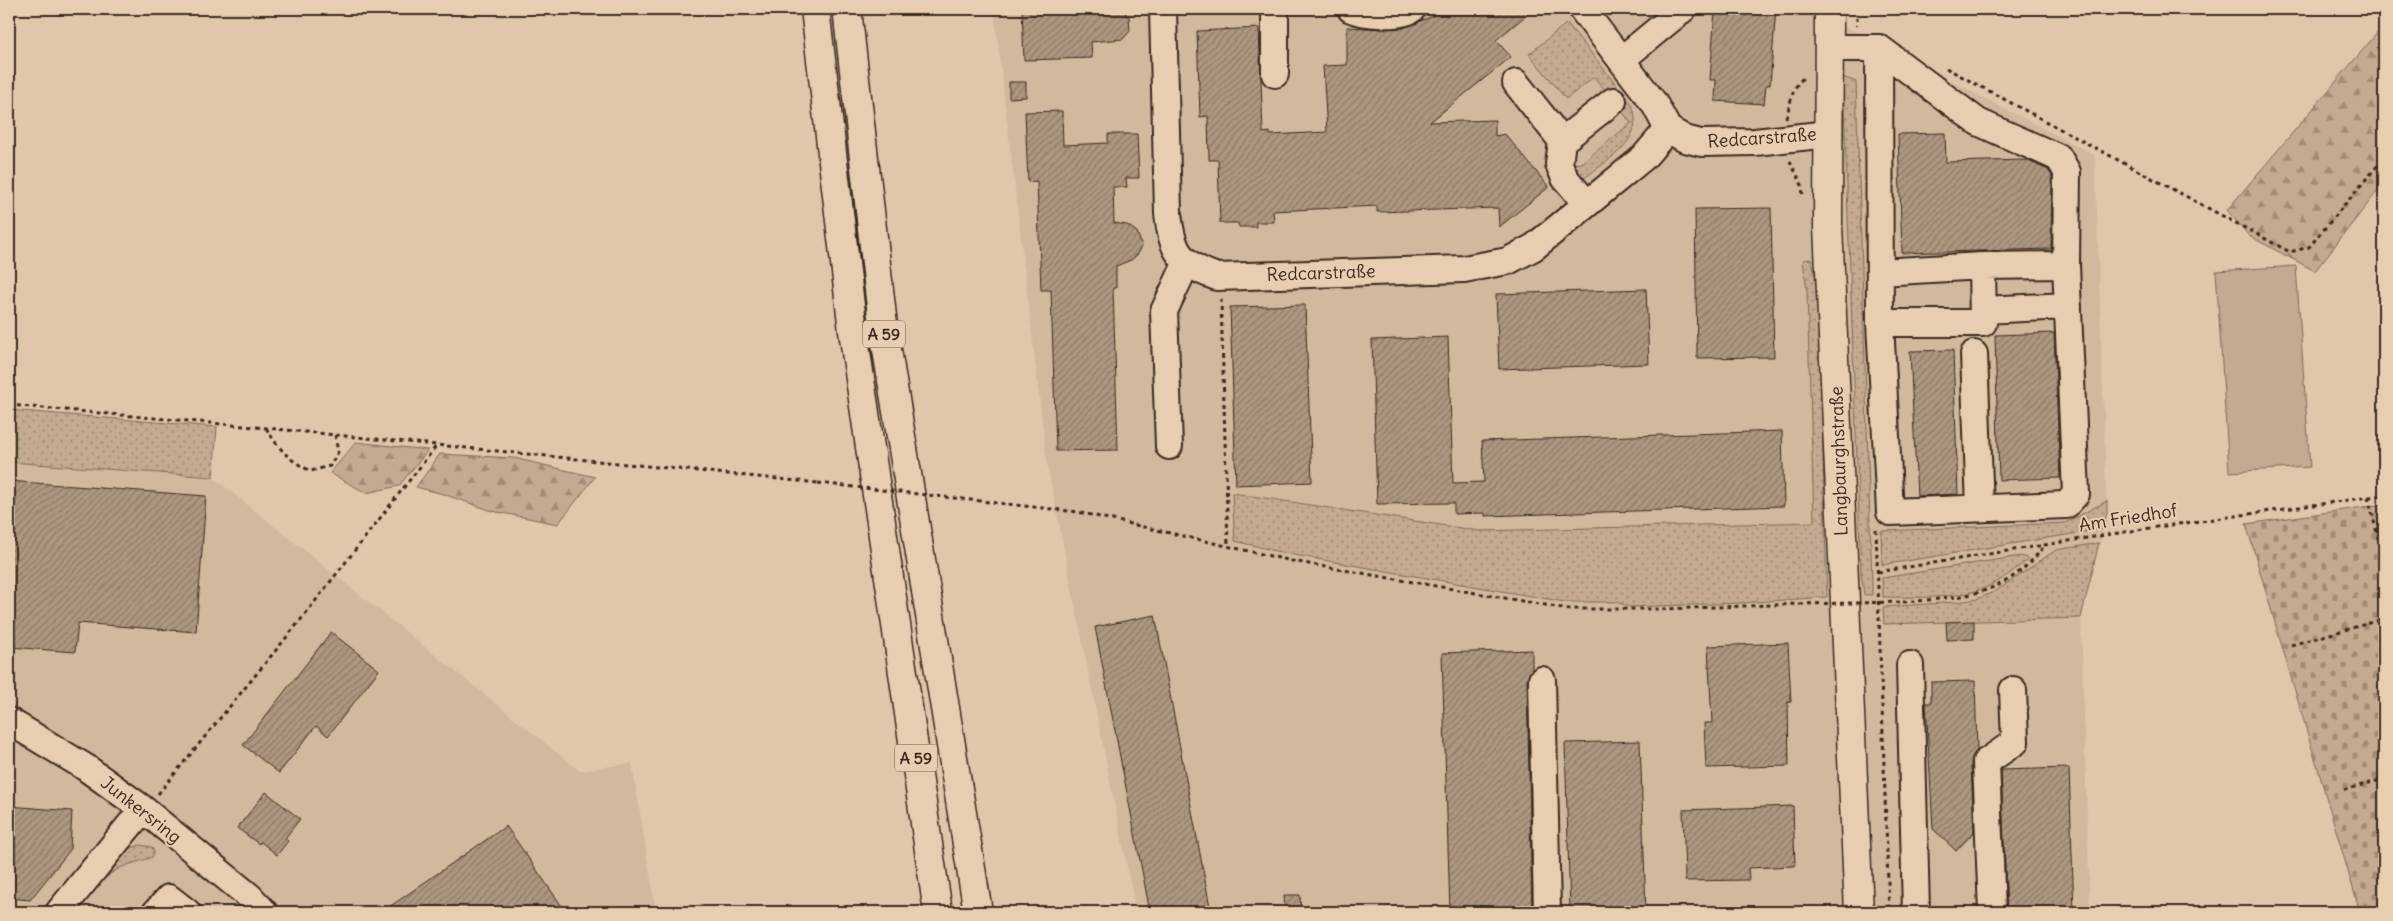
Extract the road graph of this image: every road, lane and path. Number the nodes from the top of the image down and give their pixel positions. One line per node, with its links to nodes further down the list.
1 (816, 9): 57 (main road, A 59)
2 (848, 9): 58 (main road, A 59)
3 (1163, 9): 24 (street, Redcarstraße)
4 (1275, 9): 14 (street)
5 (1351, 9): 6 (street)
6 (1412, 9)
7 (1582, 9): 12 (street)
8 (1683, 9): 12 (street)
9 (1829, 9): 10 (main road, Langbaurghstraße)
10 (1829, 48): 11 (street); 18 (main road, Langbaurghstraße)
11 (1879, 48): 25 (street); 27 (street)
12 (1622, 60): 17 (street)
13 (1944, 66): 21 (path)
14 (1275, 74)
15 (1516, 83): 20 (street)
16 (1613, 101): 20 (street)
17 (1668, 129): 19 (street, Redcarstraße); 23 (street, Redcarstraße)
18 (1829, 134): 19 (street, Redcarstraße); 60 (main road, Langbaurghstraße)
19 (1789, 138): 22 (path)
20 (1562, 141): 23 (street)
21 (2384, 158)
22 (1803, 203)
23 (1587, 204): 28 (street, Redcarstraße)
24 (1187, 262): 28 (street, Redcarstraße); 37 (street)
25 (2066, 265): 26 (street); 29 (street)
26 (1982, 266): 27 (street); 30 (street)
27 (1880, 272): 31 (street)
28 (1217, 276): 41 (path)
29 (2068, 306): 30 (street); 40 (street)
30 (1983, 310): 31 (street)
31 (1880, 323): 40 (street)
32 (1974, 354): 40 (street)
33 (9, 404): 34 (path)
34 (266, 428): 35 (path); 35 (path)
35 (335, 435): 36 (path)
36 (438, 445): 41 (path, bridge); 52 (path)
37 (1169, 446)
38 (2384, 495): 39 (path, Am Friedhof)
39 (2368, 497): 42 (path, Am Friedhof); 43 (path)
40 (1980, 508)
41 (1228, 546): 42 (path, bridge)
42 (2044, 546): 61 (path, Am Friedhof)
43 (2384, 561)
44 (2384, 619): 45 (path)
45 (2291, 645)
46 (1910, 665): 62 (street)
47 (1542, 680): 59 (street)
48 (2013, 690): 63 (street)
49 (9, 721): 52 (street, Junkersring)
50 (2384, 779): 51 (path)
51 (2344, 790)
52 (143, 809): 53 (street); 56 (street, Junkersring)
53 (70, 907)
54 (156, 912): 55 (street)
55 (187, 912)
56 (264, 912)
57 (938, 912)
58 (978, 912)
59 (1548, 912)
60 (1859, 912)
61 (1889, 912)
62 (1916, 912)
63 (1992, 912)

